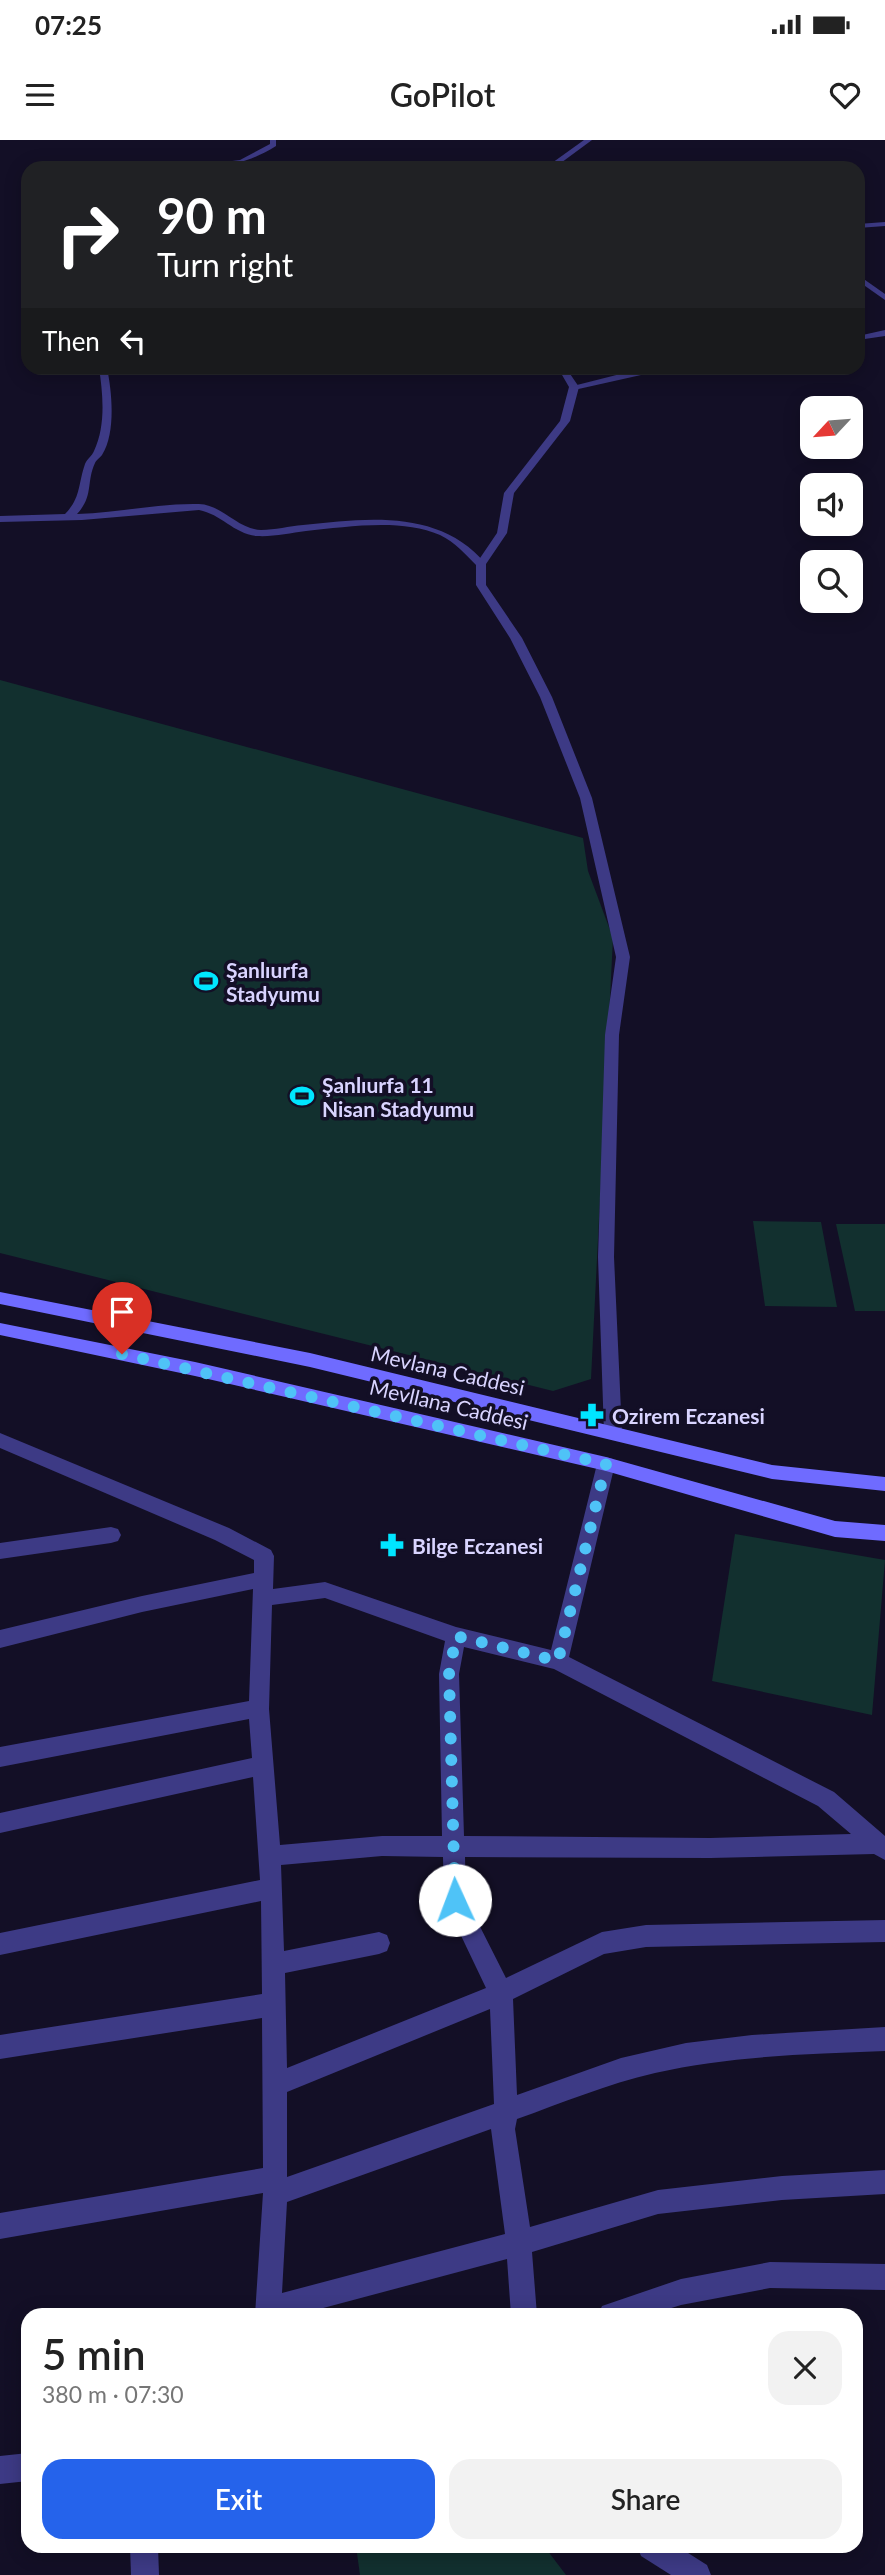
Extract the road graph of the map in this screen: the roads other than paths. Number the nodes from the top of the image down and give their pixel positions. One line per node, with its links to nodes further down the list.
1 (273, 140): 3 (street)
2 (589, 140): 4 (street)
3 (236, 161)
4 (558, 161)
5 (885, 224): 6 (street)
6 (865, 225)
7 (865, 282): 8 (street)
8 (885, 298)
9 (885, 334): 10 (street)
10 (865, 337)
11 (104, 375): 15 (street)
12 (566, 375): 14 (street)
13 (629, 375): 14 (street)
14 (574, 387): 17 (street)
15 (68, 517): 16 (street); 17 (street)
16 (0, 519)
17 (481, 564): 20 (street)
18 (0, 1298): 20 (main road, Mevlana Caddesi)
19 (0, 1329): 22 (main road, Mevllana Caddesi)
20 (613, 1433): 23 (main road, Mevlana Caddesi)
21 (0, 1440): 27 (street)
22 (606, 1464): 24 (main road, Mevllana Caddesi); 30 (street)
23 (885, 1484)
24 (885, 1533)
25 (111, 1535): 26 (street)
26 (0, 1551)
27 (264, 1589): 28 (street); 29 (street); 31 (street)
28 (456, 1636): 30 (street); 35 (street)
29 (0, 1639)
30 (558, 1661): 36 (street)
31 (259, 1709): 32 (street); 33 (street)
32 (0, 1757)
33 (264, 1765): 34 (street); 37 (street)
34 (0, 1823)
35 (454, 1845): 36 (street); 37 (street); 43 (street)
36 (881, 1847)
37 (268, 1856): 38 (street)
38 (272, 1888): 41 (street); 42 (street)
39 (885, 1931): 43 (street)
40 (379, 1943): 42 (street)
41 (0, 1944)
42 (273, 1964): 44 (street)
43 (501, 1993): 47 (street); 48 (street)
44 (275, 2004): 46 (street); 47 (street)
45 (885, 2039): 48 (street)
46 (0, 2047)
47 (275, 2085): 50 (street)
48 (506, 2111): 50 (street); 52 (street)
49 (885, 2182): 52 (street)
50 (275, 2186): 51 (street); 54 (street)
51 (0, 2226)
52 (519, 2241): 55 (street); 56 (street)
53 (885, 2277): 57 (street)
54 (268, 2308)
55 (286, 2308)
56 (524, 2308)
57 (632, 2308)
58 (21, 2468): 59 (street)
59 (0, 2470)
60 (144, 2553): 62 (street)
61 (661, 2553): 63 (street)
62 (145, 2575)
63 (697, 2575)

